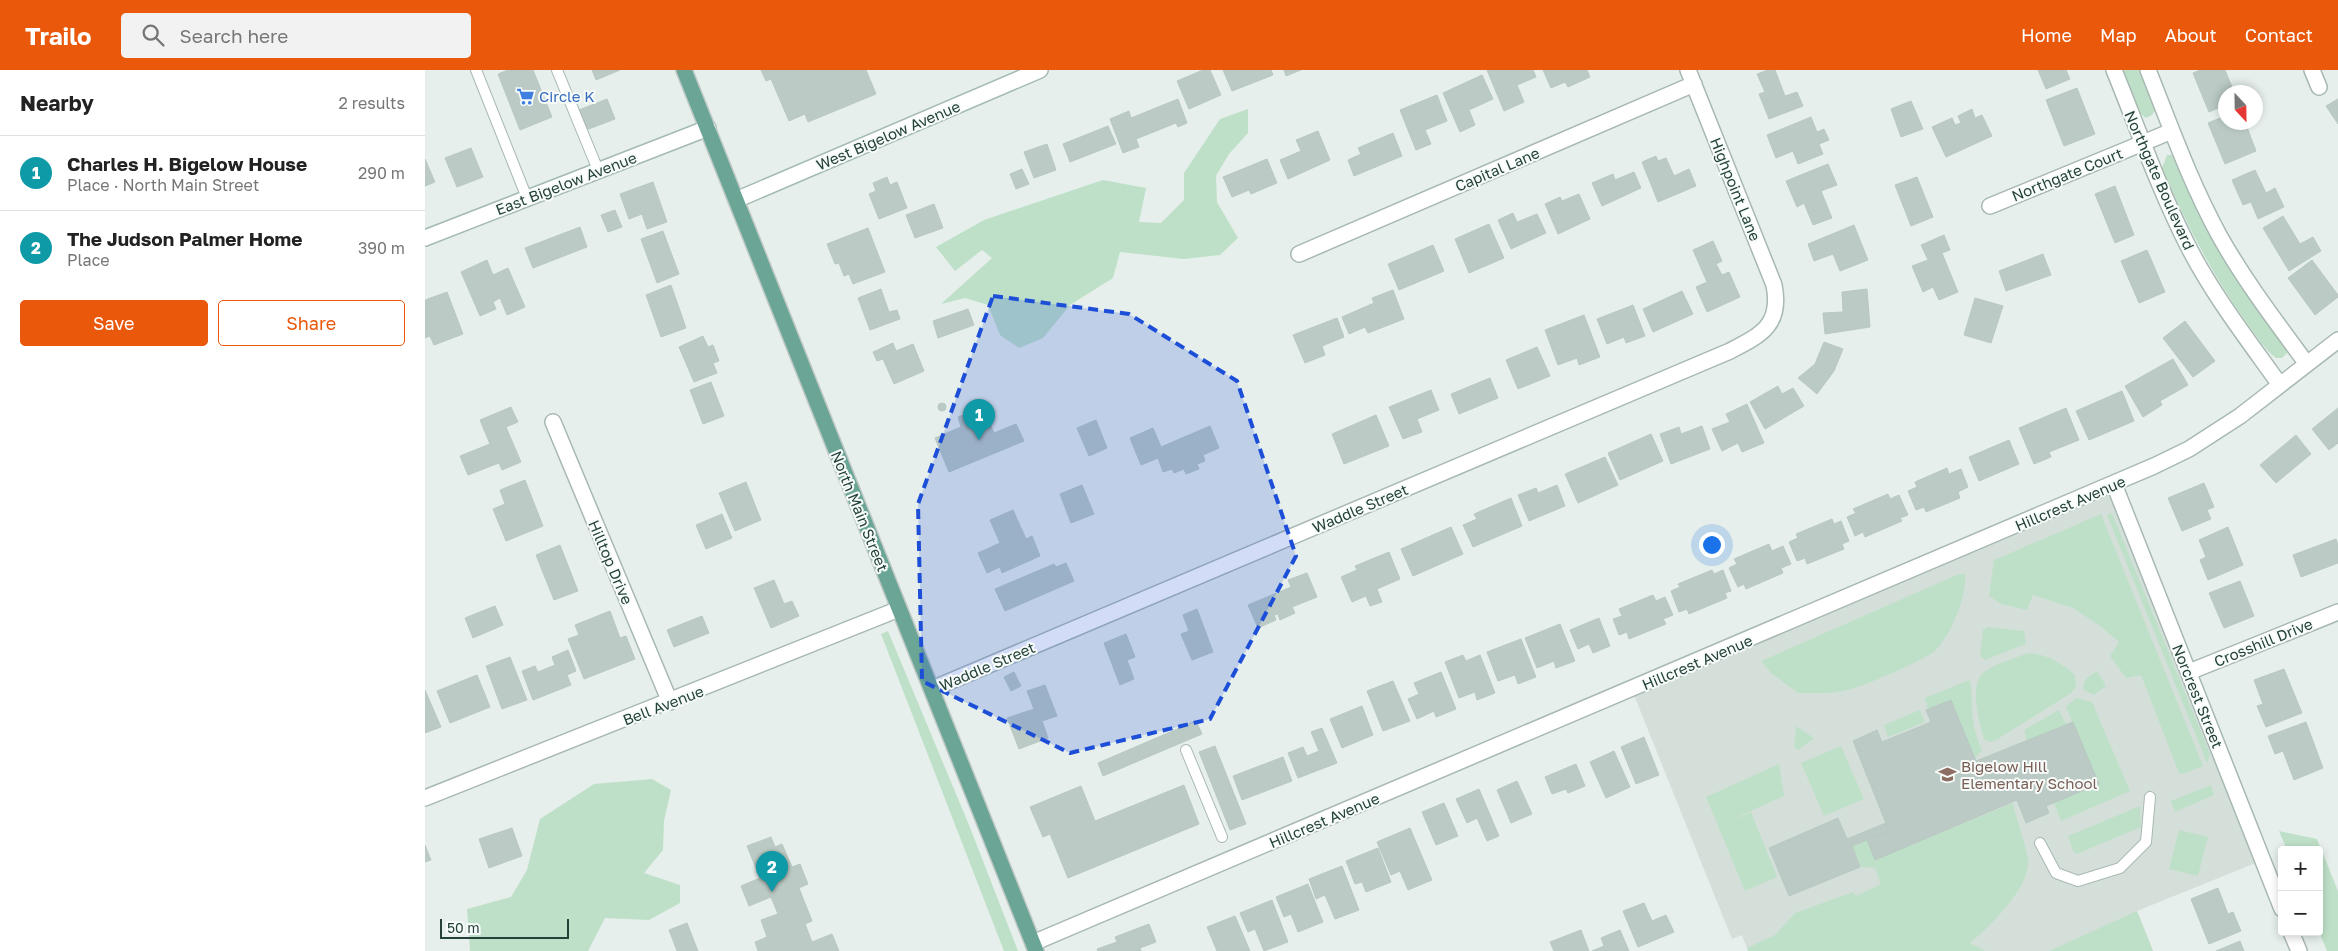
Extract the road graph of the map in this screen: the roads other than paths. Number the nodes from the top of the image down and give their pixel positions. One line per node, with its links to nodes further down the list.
1 (476, 70): 15 (lane)
2 (557, 70): 14 (lane)
3 (685, 70): 11 (main road, North Main Street)
4 (1040, 70): 16 (street, West Bigelow Avenue)
5 (1688, 70): 9 (street, Highpoint Lane)
6 (2114, 70): 13 (street, Northgate Boulevard)
7 (2148, 70): 12 (street, Northgate Boulevard)
8 (2312, 70): 10 (street)
9 (1694, 84): 19 (street, Capital Lane); 20 (street, Highpoint Lane)
10 (2319, 86)
11 (708, 128): 14 (street, East Bigelow Avenue); 16 (main road, North Main Street)
12 (2172, 131): 13 (street, Northgate Court); 22 (street, Northgate Boulevard)
13 (2142, 143): 17 (street, Northgate Court); 23 (street, Northgate Boulevard)
14 (598, 170): 15 (street, East Bigelow Avenue)
15 (527, 198): 18 (street, East Bigelow Avenue)
16 (736, 200): 26 (main road, North Main Street)
17 (1990, 206)
18 (425, 238)
19 (1299, 254)
20 (1776, 311): 29 (street, Waddle Street)
21 (2338, 340): 22 (street, Hillcrest Avenue)
22 (2307, 364): 23 (street, Hillcrest Avenue)
23 (2280, 385): 25 (street, Hillcrest Avenue)
24 (553, 422): 30 (street, Hilltop Drive)
25 (2114, 484): 28 (street, Norcrest Street); 38 (street, Hillcrest Avenue)
26 (899, 609): 29 (main road, North Main Street); 30 (street, Bell Avenue)
27 (2338, 612): 28 (street, Crosshill Drive)
28 (2189, 672): 36 (street, Norcrest Street)
29 (932, 689): 38 (main road, North Main Street)
30 (670, 702): 33 (street, Bell Avenue)
31 (1186, 750): 34 (lane)
32 (2150, 797): 35 (lane)
33 (425, 798)
34 (1222, 837)
35 (2040, 843)
36 (2278, 899)
37 (2293, 936): 39 (street)
38 (1034, 947)
39 (2299, 951)

